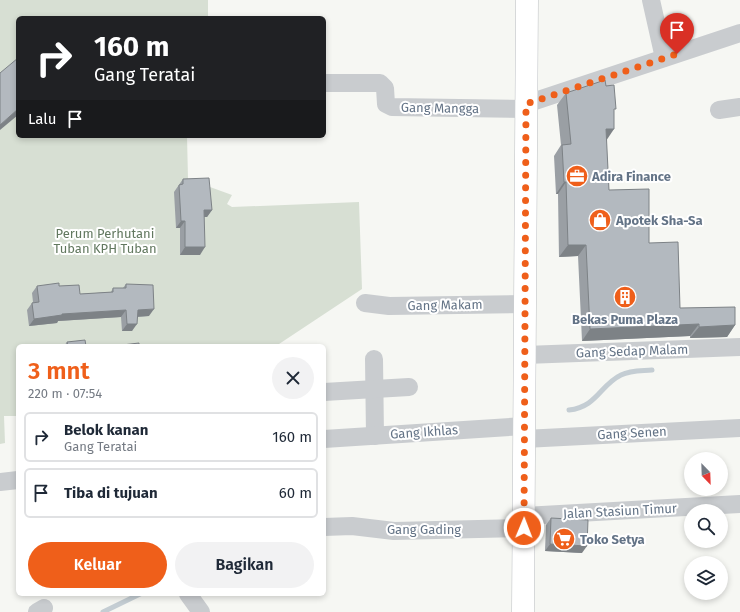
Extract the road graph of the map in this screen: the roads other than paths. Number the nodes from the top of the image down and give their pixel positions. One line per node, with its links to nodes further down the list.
1 (527, 0): 6 (main road)
2 (651, 0): 4 (street)
3 (740, 33): 4 (street)
4 (664, 58): 6 (street)
5 (326, 83): 6 (street, Gang Mangga)
6 (526, 106): 10 (main road)
7 (740, 107): 8 (street)
8 (719, 110)
9 (365, 303): 10 (street, Gang Makam)
10 (525, 304): 12 (main road)
11 (740, 347): 12 (street, Gang Sedap Malam)
12 (525, 355): 18 (main road)
13 (374, 359): 15 (street)
14 (409, 387): 15 (street)
15 (374, 389): 16 (street); 19 (street)
16 (326, 392)
17 (740, 428): 18 (street, Gang Senen)
18 (524, 432): 19 (street, Gang Ikhlas); 24 (main road)
19 (375, 436): 20 (street, Gang Ikhlas)
20 (326, 439)
21 (16, 480): 22 (street)
22 (0, 482)
23 (740, 504): 24 (street, Jalan Stasiun Timur)
24 (524, 522): 25 (street, Gang Gading); 28 (main road)
25 (326, 527)
26 (189, 596): 27 (street)
27 (201, 612)
28 (523, 612)

